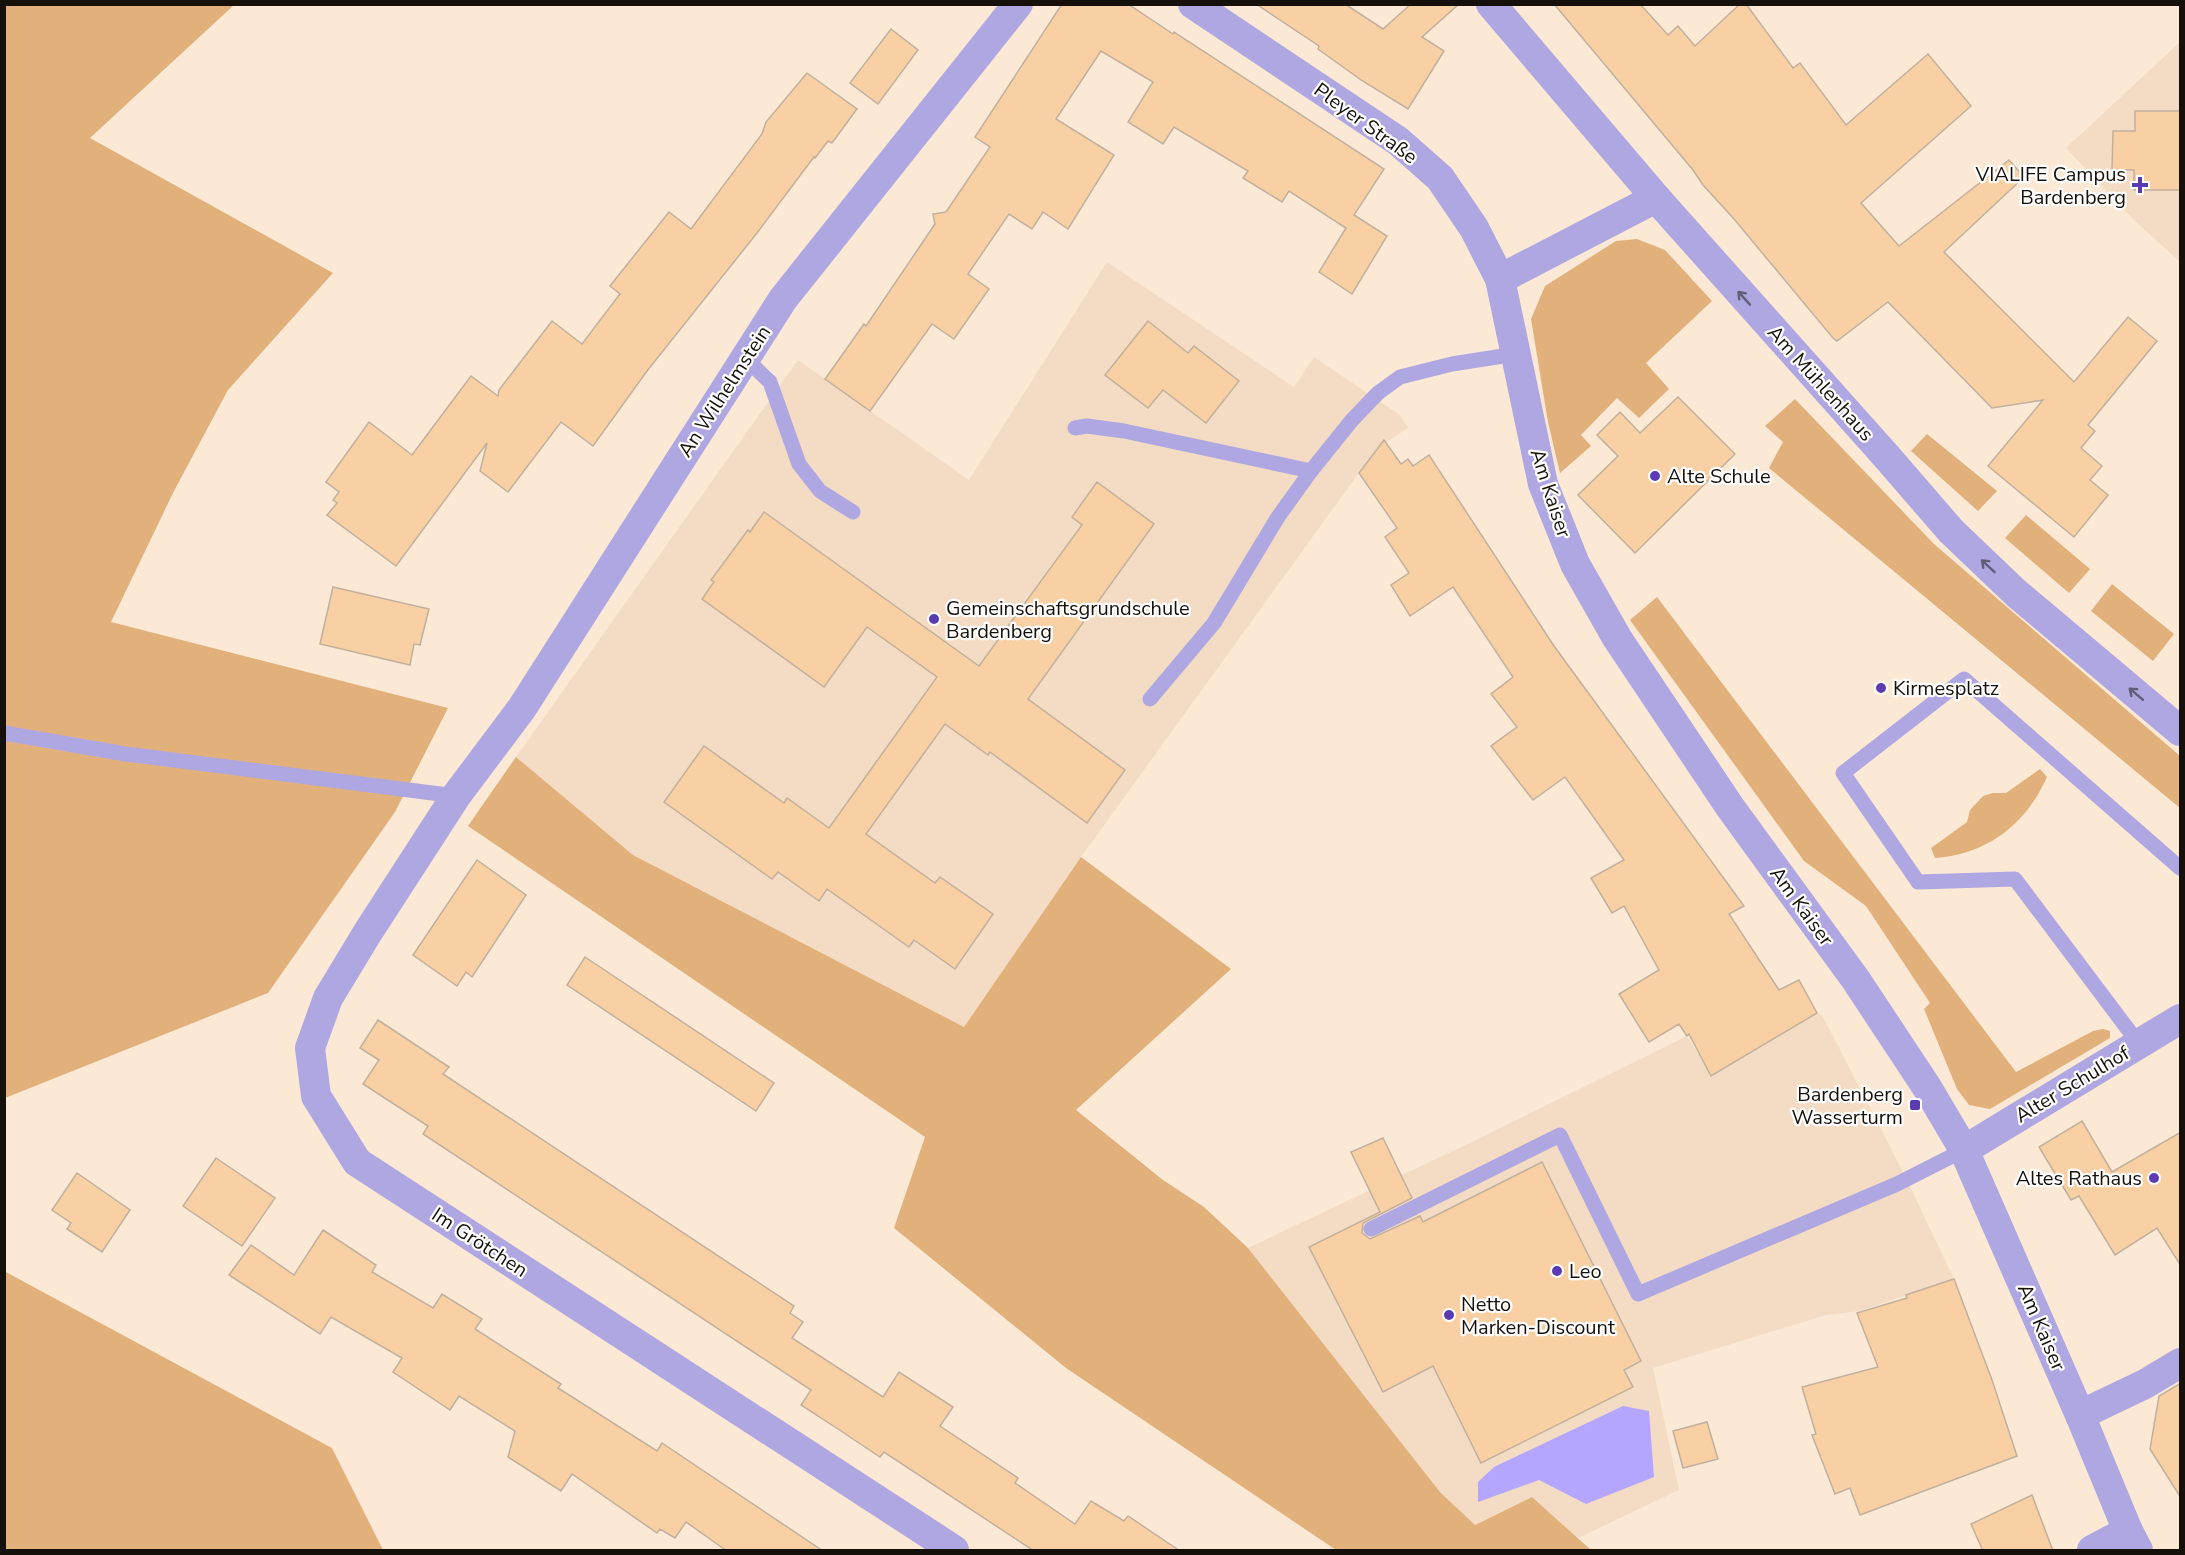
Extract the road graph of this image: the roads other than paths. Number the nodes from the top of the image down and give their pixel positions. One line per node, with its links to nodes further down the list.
1 (1017, 4): 7 (street, An Wilhelmstein)
2 (1193, 4): 5 (street, Pleyer Straße)
3 (1491, 4): 4 (street, Am Mühlenhaus)
4 (1656, 198): 5 (street); 12 (street, Am Mühlenhaus, one-way to 4)
5 (1500, 279): 6 (street, Am Kaiser)
6 (1516, 354): 9 (lane); 18 (street, Am Kaiser)
7 (745, 358): 10 (lane); 14 (street, An Wilhelmstein)
8 (1075, 428): 9 (lane)
9 (1311, 471): 11 (lane)
10 (854, 512)
11 (1150, 699)
12 (2181, 731)
13 (4, 733): 14 (lane)
14 (456, 796): 23 (street, Im Grötchen)
15 (2181, 868): 17 (lane)
16 (2181, 1019): 17 (street, Alter Schulhof)
17 (2139, 1044): 18 (street, Alter Schulhof)
18 (1964, 1150): 19 (lane); 21 (street, Am Kaiser)
19 (1371, 1229)
20 (2181, 1363): 21 (street)
21 (2080, 1415): 22 (street, Am Kaiser)
22 (2133, 1541): 24 (street)
23 (954, 1551)
24 (2092, 1551)

